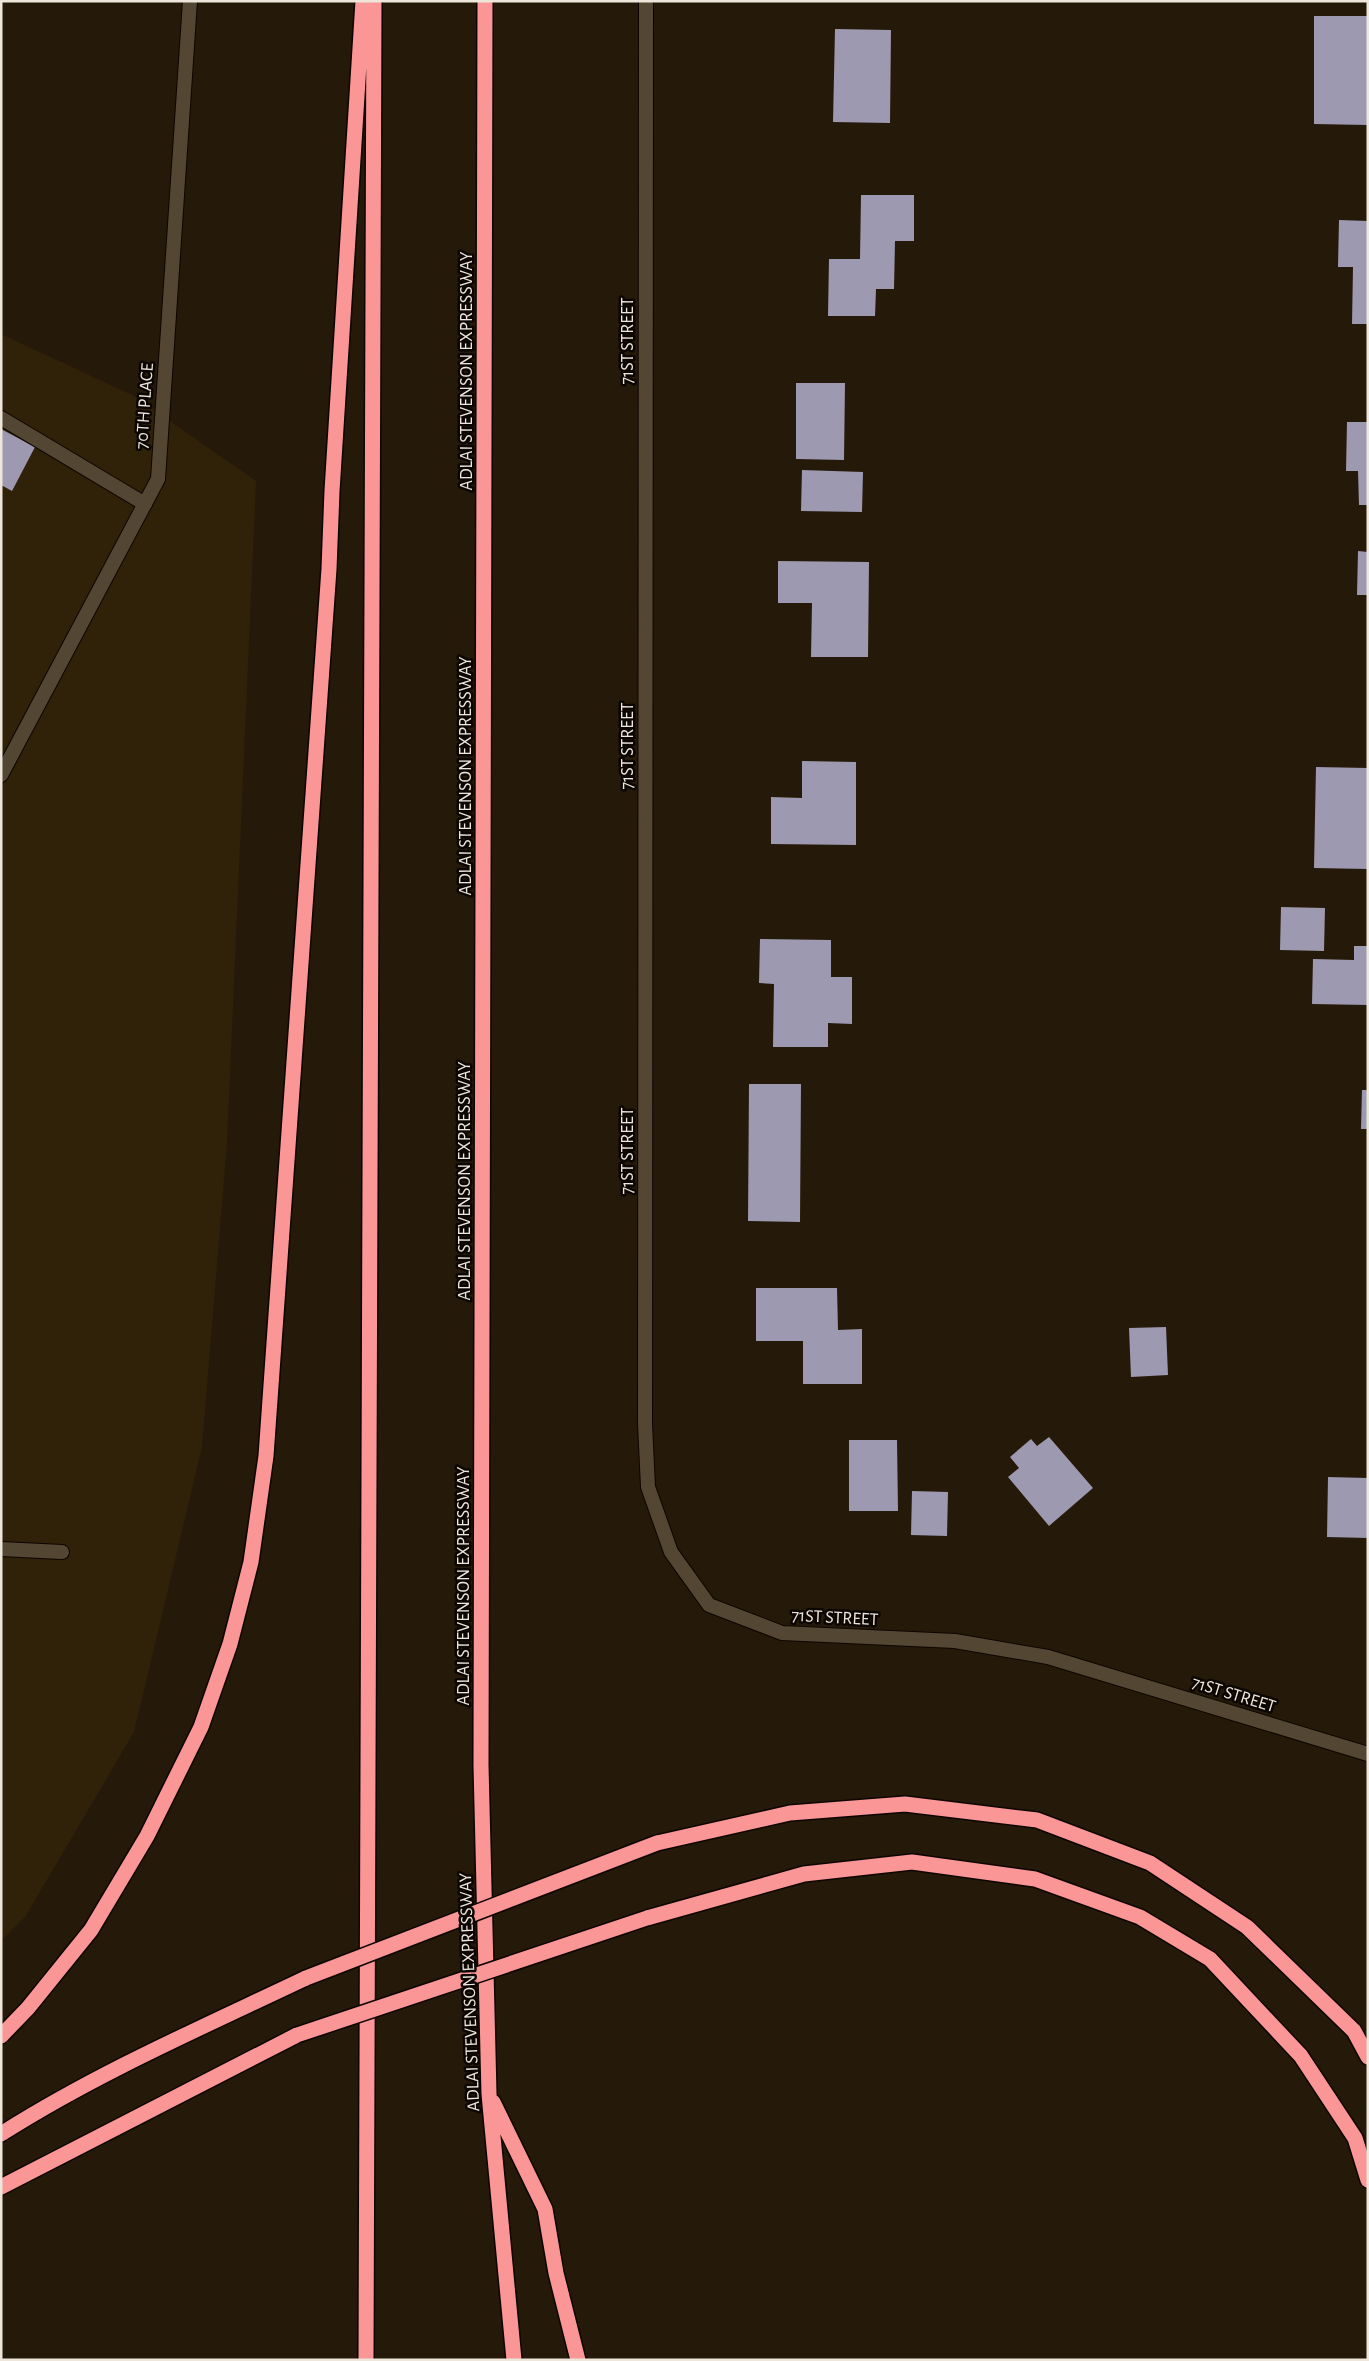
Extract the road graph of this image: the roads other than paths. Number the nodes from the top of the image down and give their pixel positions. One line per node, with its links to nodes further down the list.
1 (190, 1): 7 (street, 70TH PLACE)
2 (363, 1): 12 (highway)
3 (374, 1): 18 (highway)
4 (485, 1): 14 (highway, ADLAI STEVENSON EXPRESSWAY)
5 (646, 1): 11 (street, 71ST STREET)
6 (1, 418): 7 (street)
7 (145, 504): 8 (street, 70TH PLACE)
8 (1, 775)
9 (1, 1549): 10 (street)
10 (62, 1552)
11 (1368, 1754)
12 (1, 2036)
13 (1368, 2057): 15 (highway, bridge)
14 (489, 2094): 19 (highway, ADLAI STEVENSON EXPRESSWAY); 20 (highway)
15 (1, 2134)
16 (1368, 2180): 17 (highway, bridge)
17 (1, 2187)
18 (366, 2360)
19 (514, 2360)
20 (578, 2360)

